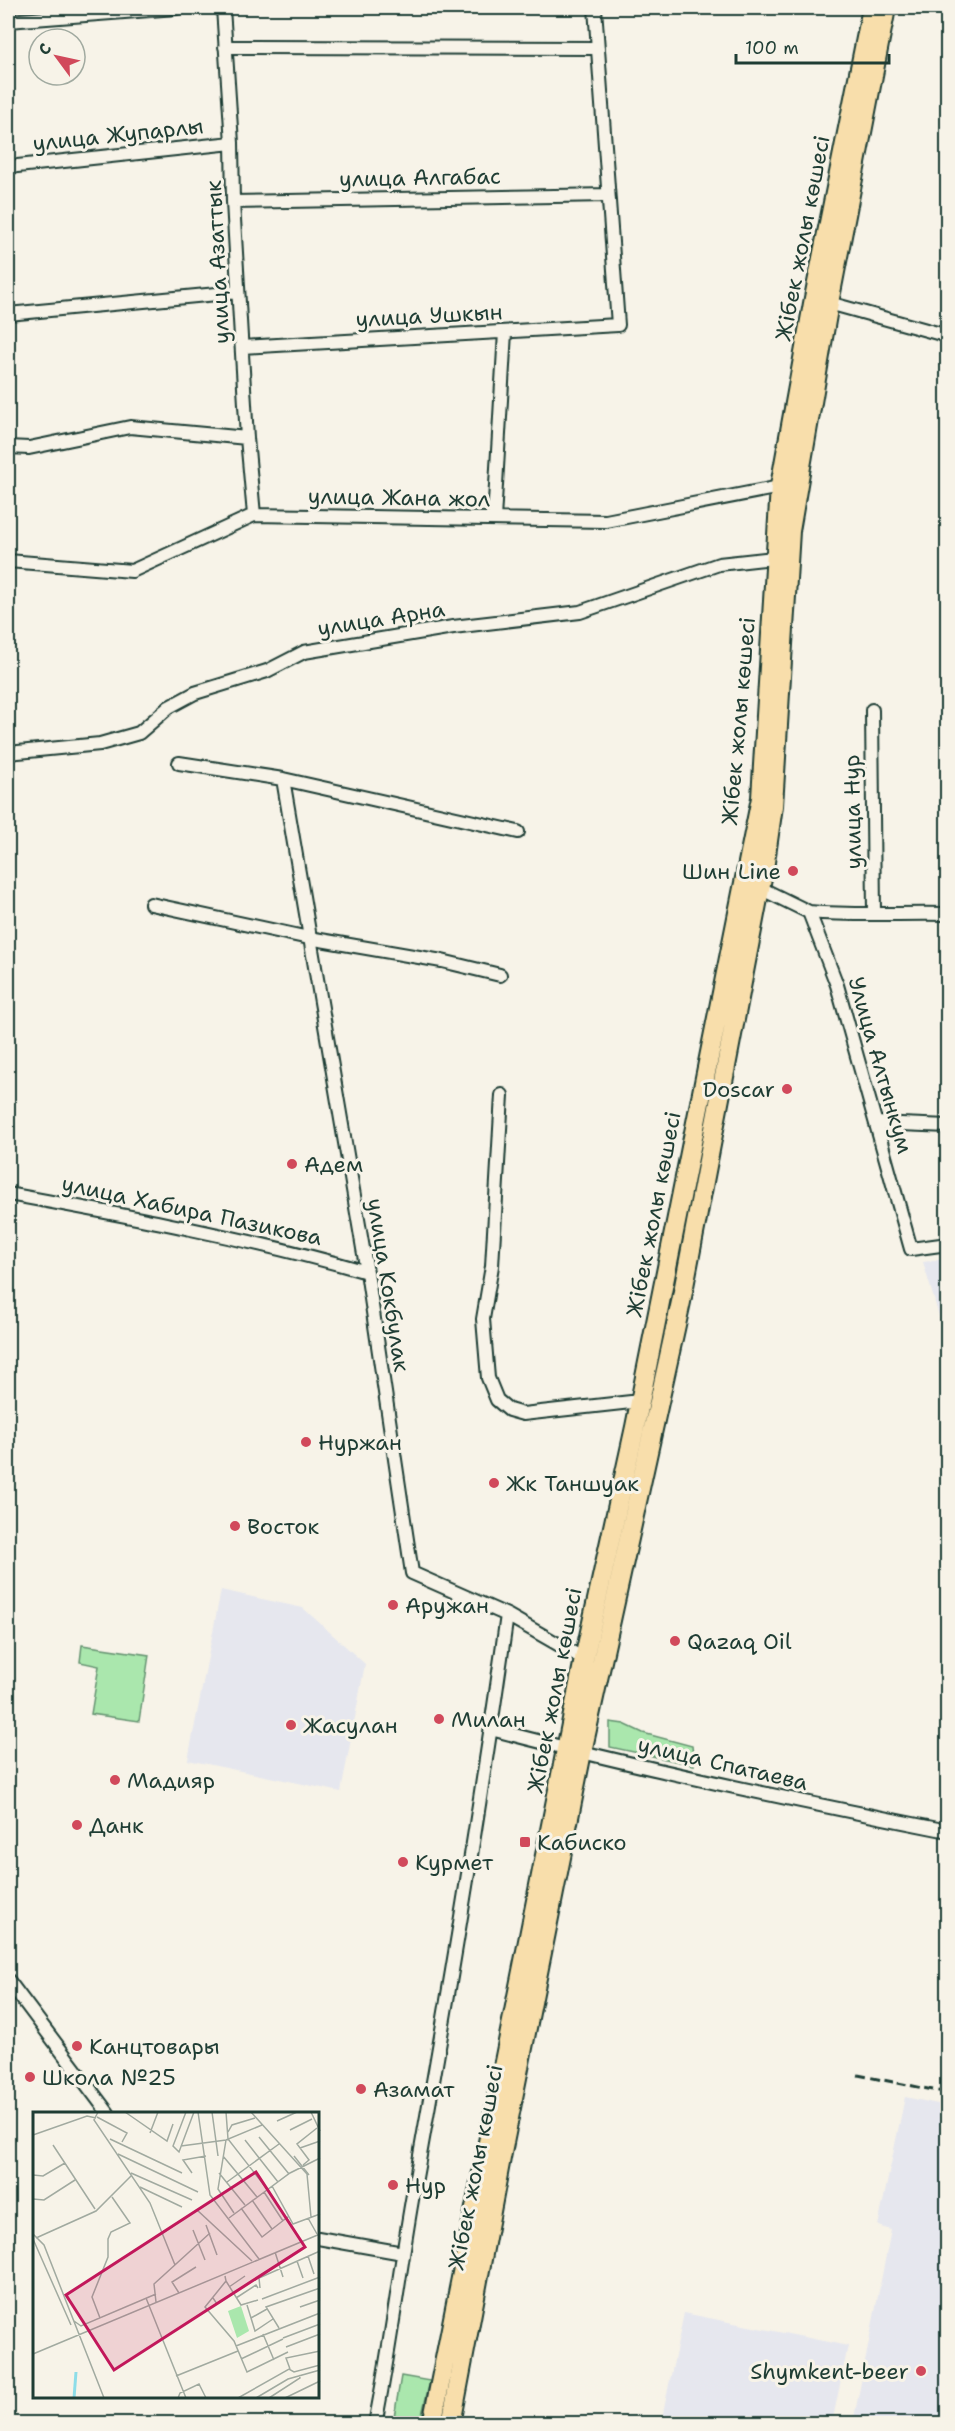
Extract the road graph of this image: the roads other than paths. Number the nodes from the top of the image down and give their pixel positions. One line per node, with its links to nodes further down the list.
1 (176, 8): 6 (street)
2 (223, 8): 7 (street, улица Азаттык)
3 (595, 8): 8 (street)
4 (872, 8): 21 (main road, Жібек жолы көшесі)
5 (886, 8): 14 (main road, Жібек жолы көшесі)
6 (8, 21)
7 (225, 47): 8 (street); 9 (street, улица Азаттык)
8 (598, 48): 11 (street)
9 (232, 143): 10 (street, улица Жупарлы); 12 (street, улица Азаттык)
10 (8, 167)
11 (608, 195): 12 (street, улица Алгабас); 16 (street, улица Ушкын)
12 (233, 202): 13 (street, улица Азаттык)
13 (238, 292): 15 (street); 18 (street, улица Азаттык)
14 (829, 303): 17 (street); 21 (main road, Жібек жолы көшесі)
15 (8, 314)
16 (505, 332): 18 (street, улица Ушкын); 23 (street)
17 (948, 336)
18 (242, 347): 19 (street, улица Азаттык)
19 (247, 438): 20 (street); 22 (street, улица Азаттык)
20 (8, 447)
21 (789, 485): 23 (street, улица Жана жол); 24 (main road, Жібек жолы көшесі); 31 (main road, Жібек жолы көшесі)
22 (254, 515): 23 (street, улица Жана жол); 25 (street, улица Жана жол)
23 (494, 519)
24 (774, 558): 27 (street, улица Арна); 44 (main road, Жібек жолы көшесі)
25 (8, 561)
26 (872, 710): 34 (street, улица Нур)
27 (8, 753)
28 (179, 763): 29 (street)
29 (283, 779): 30 (street); 36 (street, улица Кокбулак)
30 (518, 832)
31 (760, 888): 33 (street); 48 (main road, Жібек жолы көшесі)
32 (151, 904): 36 (street)
33 (809, 912): 34 (street); 39 (street, Улица Алтынкум)
34 (874, 913): 35 (street)
35 (948, 914)
36 (309, 938): 37 (street); 43 (street, улица Кокбулак)
37 (500, 975)
38 (502, 1095): 44 (street)
39 (877, 1123): 40 (street); 42 (street, Улица Алтынкум)
40 (948, 1126)
41 (8, 1194): 43 (street, улица Хабира Пазикова)
42 (948, 1244)
43 (367, 1272): 45 (street, улица Кокбулак)
44 (640, 1401): 46 (main road, Жібек жолы көшесі)
45 (507, 1615): 46 (street, улица Кокбулак); 47 (street)
46 (584, 1659): 48 (main road, Жібек жолы көшесі)
47 (491, 1729): 48 (street, улица Спатаева); 53 (street)
48 (574, 1751): 49 (street, улица Спатаева); 55 (main road, Жібек жолы көшесі); 56 (main road, Жібек жолы көшесі)
49 (948, 1831)
50 (8, 1980): 51 (street)
51 (107, 2112)
52 (320, 2238): 53 (street)
53 (403, 2253): 54 (street)
54 (375, 2424)
55 (432, 2424)
56 (451, 2424)

